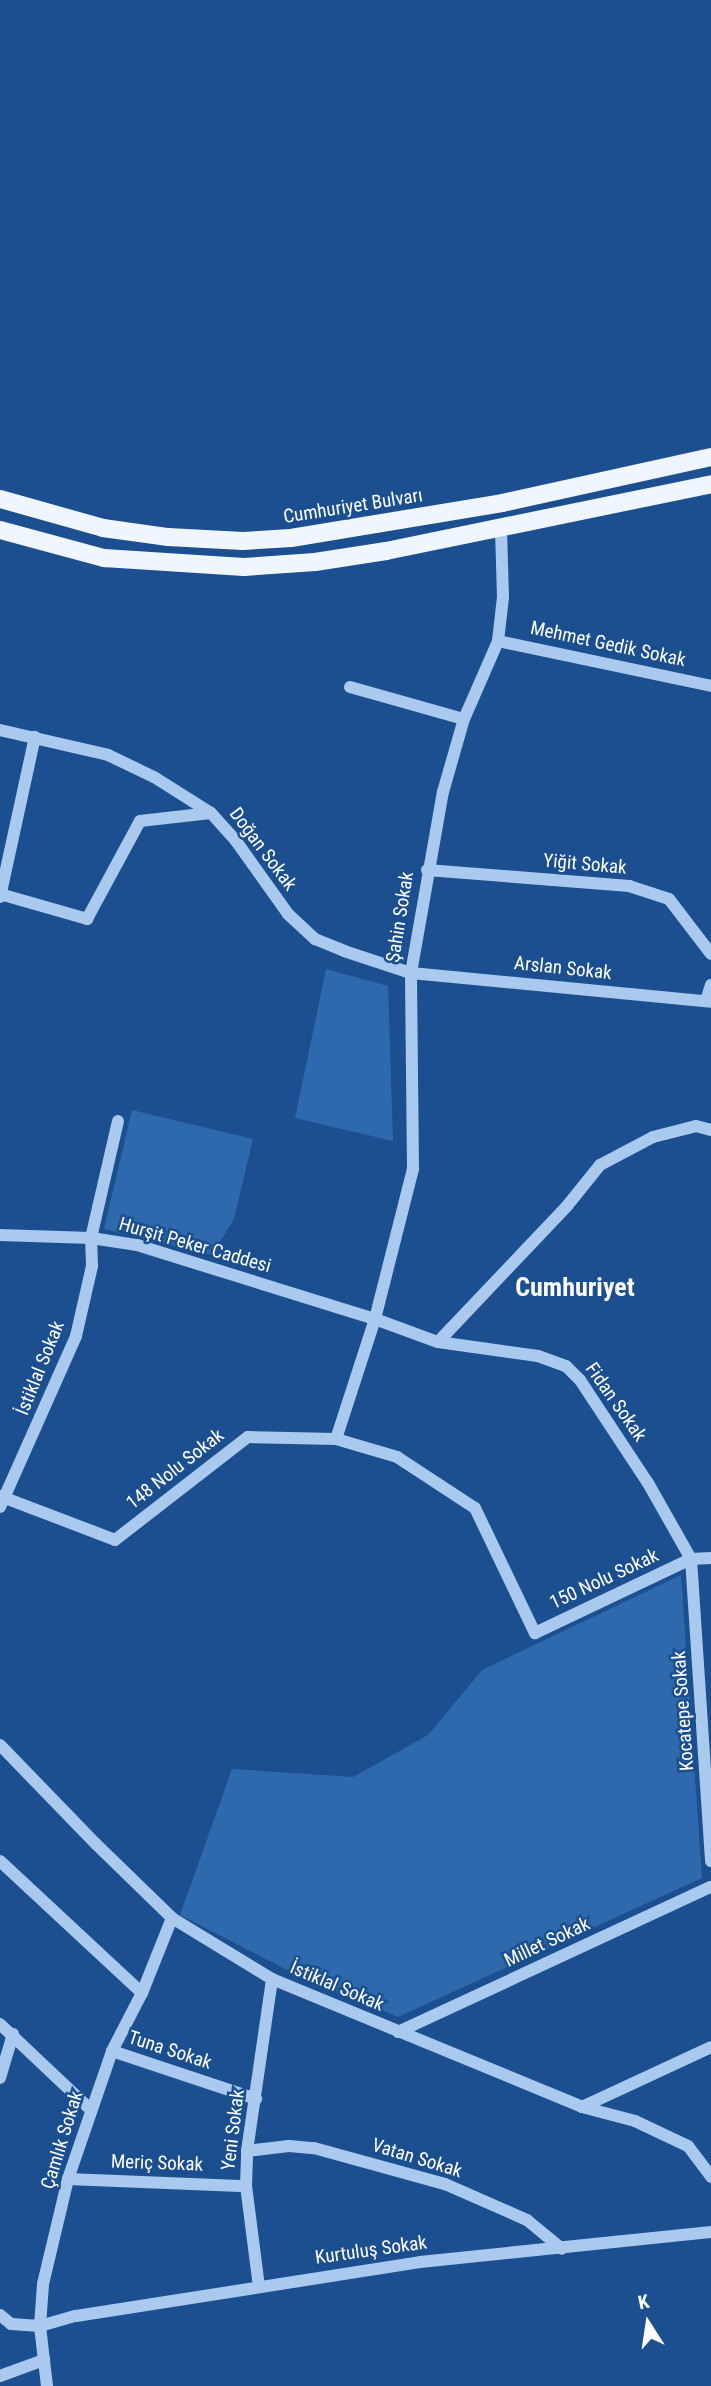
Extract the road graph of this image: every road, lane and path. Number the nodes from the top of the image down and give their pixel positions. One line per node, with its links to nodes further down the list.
1 (711, 457): 3 (main road, Cumhuriyet Bulvarı)
2 (711, 484): 4 (main road)
3 (0, 499)
4 (501, 528): 5 (main road); 6 (street, Şahin Sokak)
5 (0, 530)
6 (498, 641): 7 (street, Mehmet Gedik Sokak); 9 (street, Şahin Sokak)
7 (711, 686)
8 (350, 687): 9 (street)
9 (464, 719): 13 (street, Şahin Sokak)
10 (0, 730): 11 (street, Doğan Sokak)
11 (34, 737): 12 (street, Doğan Sokak); 14 (street)
12 (211, 813): 14 (street); 16 (street, Doğan Sokak)
13 (427, 870): 15 (street, Yiğit Sokak); 16 (street, Şahin Sokak)
14 (0, 895)
15 (711, 954)
16 (411, 973): 18 (street, Arslan Sokak); 23 (street, Şahin Sokak)
17 (711, 985): 18 (street)
18 (709, 1002)
19 (118, 1121): 22 (street, İstiklal Sokak)
20 (711, 1130): 24 (street)
21 (0, 1235): 22 (street, Hurşit Peker Caddesi)
22 (91, 1238): 23 (street, Hurşit Peker Caddesi); 26 (street, İstiklal Sokak)
23 (375, 1319): 24 (street, Fidan Sokak); 25 (street, Şahin Sokak)
24 (438, 1342): 28 (street, Fidan Sokak)
25 (336, 1439): 26 (street, 148 Nolu Sokak); 29 (street, 148 Nolu Sokak)
26 (2, 1501)
27 (711, 1558): 28 (street)
28 (691, 1559): 29 (street, 150 Nolu Sokak); 30 (street, Kocatepe Sokak)
29 (535, 1633)
30 (706, 1695): 33 (street, Kocatepe Sokak)
31 (0, 1745): 35 (street, İstiklal Sokak)
32 (0, 1861): 37 (street)
33 (711, 1861)
34 (711, 1888): 39 (street, Millet Sokak)
35 (172, 1918): 36 (street, İstiklal Sokak); 37 (street, Çamlık Sokak)
36 (272, 1979): 39 (street, İstiklal Sokak); 44 (street, Yeni Sokak)
37 (142, 1993): 42 (street, Çamlık Sokak)
38 (0, 2024): 40 (street)
39 (398, 2032): 45 (street, İstiklal Sokak)
40 (13, 2034): 43 (street); 46 (street)
41 (711, 2047): 45 (street)
42 (112, 2051): 44 (street, Tuna Sokak); 46 (street, Çamlık Sokak)
43 (0, 2077)
44 (256, 2099): 47 (street, Yeni Sokak)
45 (582, 2107): 48 (street, İstiklal Sokak)
46 (90, 2109): 49 (street, Çamlık Sokak)
47 (247, 2151): 50 (street, Yeni Sokak); 52 (street, Vatan Sokak)
48 (711, 2177)
49 (68, 2179): 50 (street, Meriç Sokak); 55 (street, Çamlık Sokak)
50 (246, 2186): 53 (street, Yeni Sokak)
51 (711, 2232): 52 (street, Kurtuluş Sokak)
52 (562, 2249): 53 (street, Kurtuluş Sokak)
53 (259, 2287): 55 (street, Kurtuluş Sokak)
54 (0, 2315): 55 (street)
55 (40, 2326): 56 (street, Çamlık Sokak)
56 (44, 2360): 57 (street); 58 (street, Çamlık Sokak)
57 (0, 2376)
58 (47, 2386)

